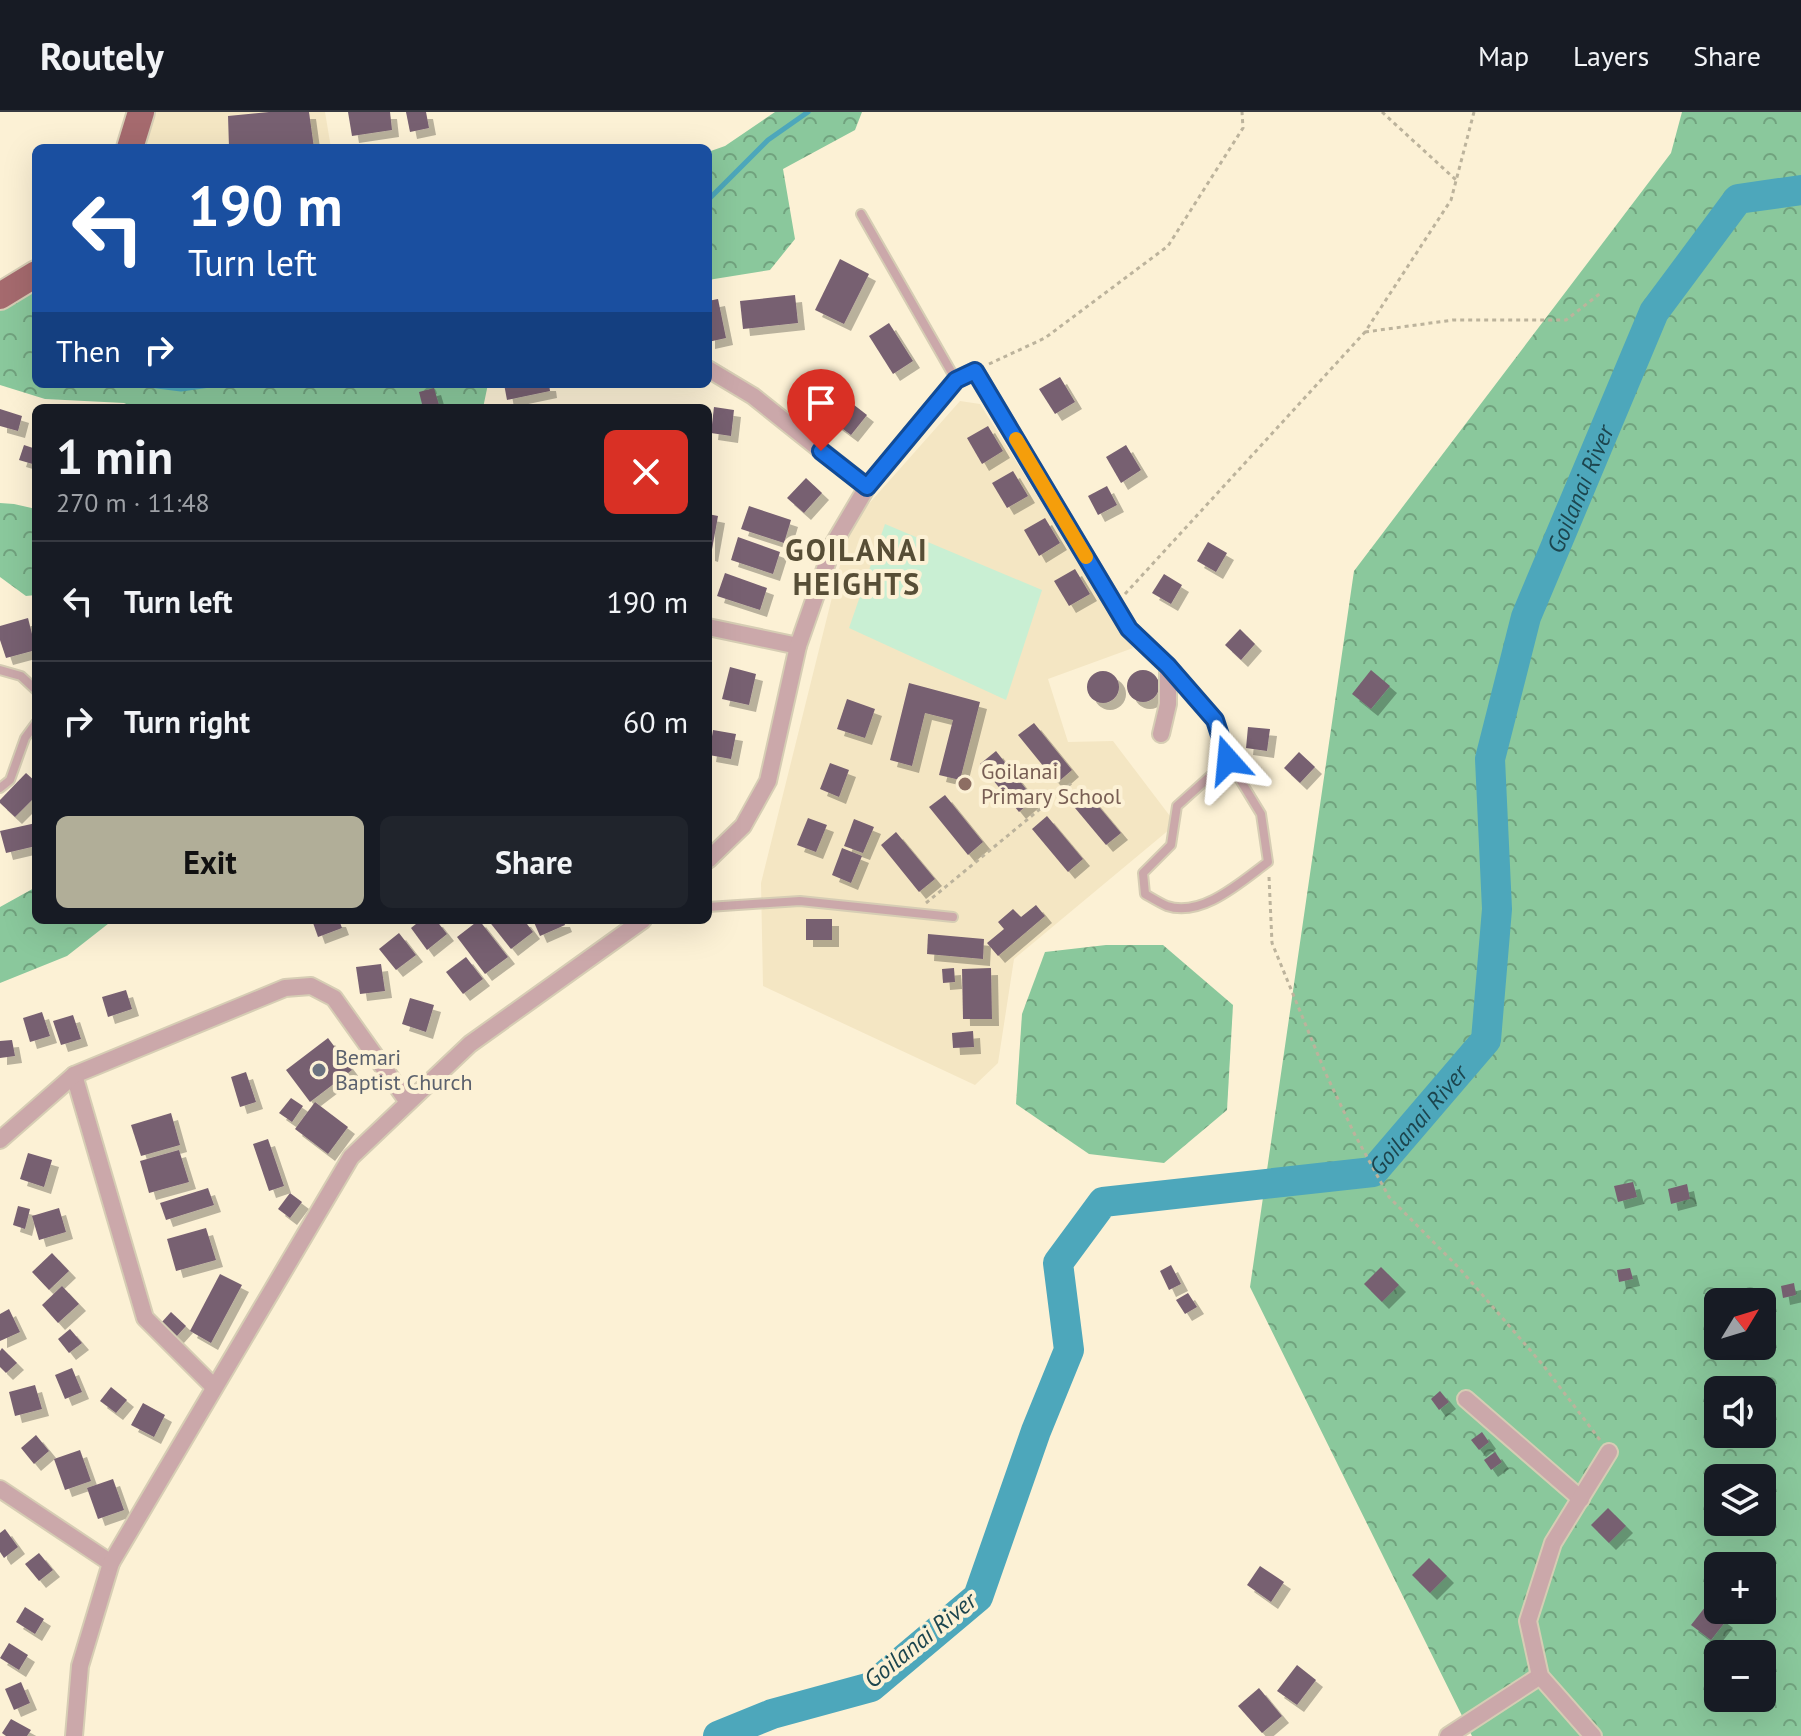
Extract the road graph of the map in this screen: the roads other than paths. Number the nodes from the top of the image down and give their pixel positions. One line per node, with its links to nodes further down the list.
1 (141, 112): 2 (main road)
2 (131, 144)
3 (861, 214): 7 (lane)
4 (32, 276): 5 (main road)
5 (0, 296)
6 (712, 371): 8 (street)
7 (956, 380): 8 (street); 11 (street)
8 (867, 487): 10 (street)
9 (712, 628): 10 (street)
10 (798, 646): 18 (street)
11 (1168, 666): 15 (street); 16 (lane)
12 (0, 670): 13 (lane)
13 (32, 686)
14 (32, 728): 17 (lane)
15 (1161, 734)
16 (1228, 760): 16 (lane)
17 (0, 788)
18 (712, 856)
19 (712, 907): 20 (lane)
20 (953, 917)
21 (637, 924): 23 (street)
22 (74, 1075): 23 (street); 24 (street); 25 (street)
23 (408, 1102): 25 (street)
24 (0, 1140)
25 (214, 1387): 30 (street)
26 (1466, 1399): 29 (street)
27 (1609, 1452): 29 (street)
28 (0, 1489): 30 (street)
29 (1581, 1499): 31 (street)
30 (111, 1563): 32 (street)
31 (1540, 1676): 33 (street); 34 (street)
32 (74, 1736)
33 (1448, 1736)
34 (1593, 1736)

